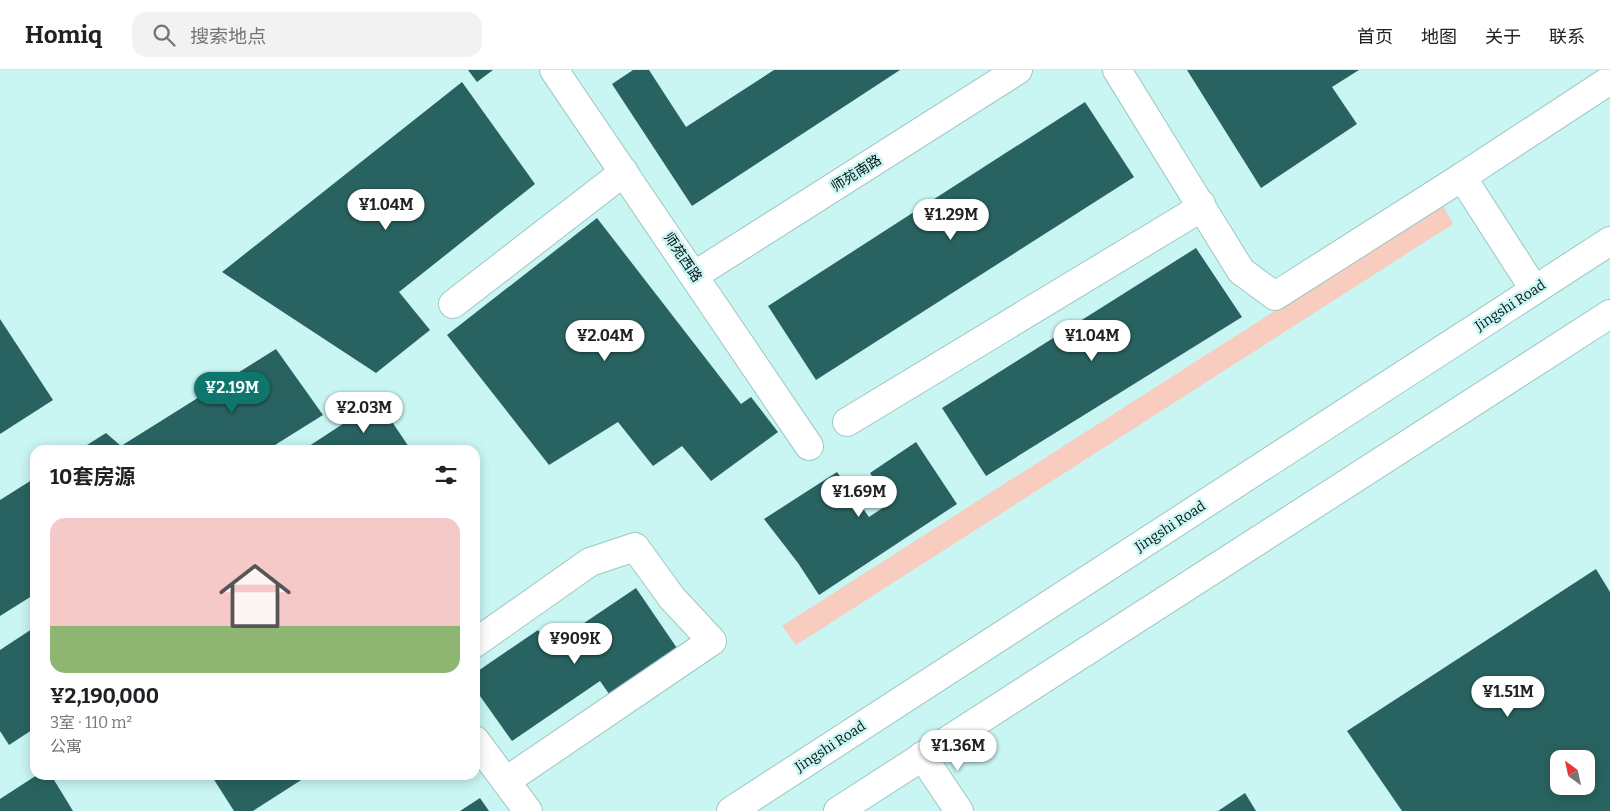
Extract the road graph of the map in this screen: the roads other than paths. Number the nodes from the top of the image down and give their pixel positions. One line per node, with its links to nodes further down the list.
1 (1018, 70): 9 (main road, 师苑南路)
2 (1117, 70): 7 (main road)
3 (558, 71): 5 (main road, 师苑西路)
4 (1610, 80): 6 (main road)
5 (624, 172): 9 (main road, 师苑西路); 11 (main road)
6 (1462, 177): 7 (main road); 10 (main road)
7 (1201, 204): 13 (main road)
8 (1610, 241): 10 (main road, Jingshi Road)
9 (695, 275): 14 (main road, 师苑西路)
10 (1534, 289): 20 (main road, Jingshi Road)
11 (452, 304)
12 (1610, 314): 17 (main road)
13 (847, 422)
14 (809, 446)
15 (480, 639): 18 (main road)
16 (480, 747): 18 (main road)
17 (922, 756): 21 (main road); 22 (main road)
18 (506, 781): 19 (main road)
19 (528, 811)
20 (731, 811)
21 (838, 811)
22 (959, 811)

